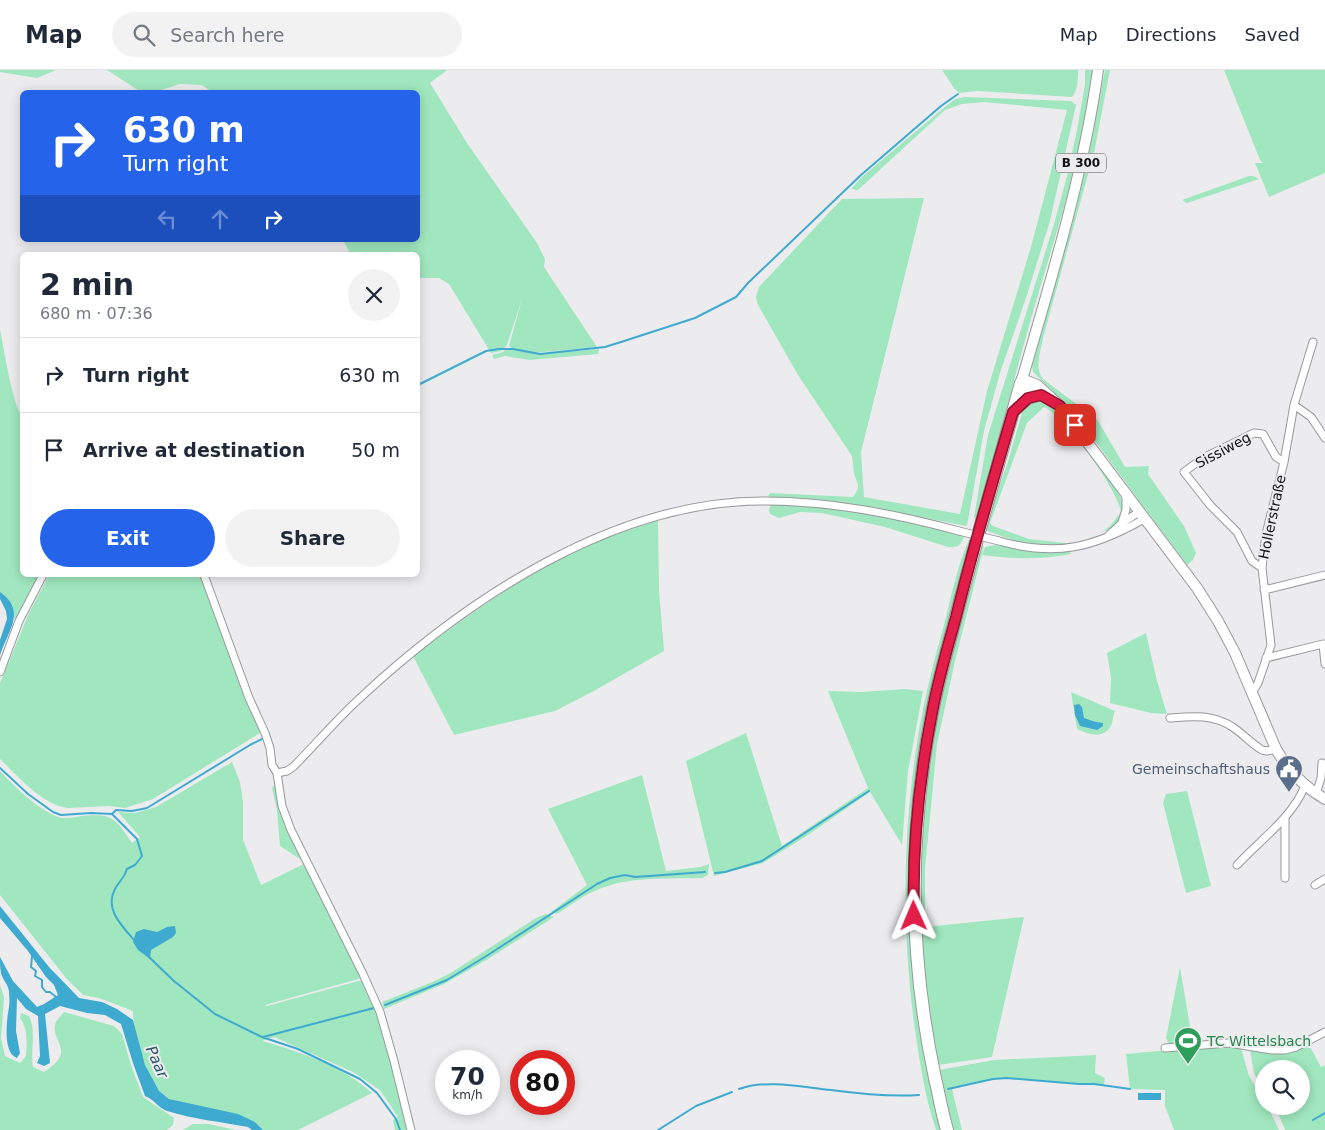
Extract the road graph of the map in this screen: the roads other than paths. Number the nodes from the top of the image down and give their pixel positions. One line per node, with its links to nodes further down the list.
1 (1098, 70): 3 (main road, B 300)
2 (1313, 342): 5 (street, Hollerstraße)
3 (1021, 381): 4 (main road); 6 (main road); 7 (highway, B 300)
4 (1041, 395): 6 (main road); 7 (main road)
5 (1294, 405): 8 (street); 9 (street, Hollerstraße)
6 (1060, 406): 10 (main road)
7 (1013, 412): 37 (highway, B 300)
8 (1325, 438)
9 (1284, 462): 14 (street, Hollerstraße); 14 (street, Sissiweg)
10 (1126, 495): 11 (main road); 12 (street)
11 (1141, 516): 12 (street); 13 (street); 22 (main road)
12 (1122, 523): 13 (street)
13 (1103, 539): 26 (street, bridge)
14 (1262, 568): 18 (street, Hollerstraße)
15 (1325, 574): 18 (street)
16 (42, 577): 21 (street)
17 (205, 577): 26 (street)
18 (1264, 590): 19 (street, Hollerstraße)
19 (1266, 658): 20 (street); 22 (street, Hollerstraße)
20 (1325, 664)
21 (0, 672)
22 (1251, 691): 24 (main road)
23 (1170, 718): 24 (street)
24 (1276, 749): 27 (main road)
25 (1322, 763): 28 (street)
26 (277, 773): 36 (street)
27 (1305, 786): 28 (main road); 29 (street)
28 (1320, 796)
29 (1285, 818): 30 (street); 31 (street)
30 (1238, 864)
31 (1285, 878)
32 (1325, 879): 33 (street)
33 (1315, 885)
34 (1325, 1032): 35 (street)
35 (1165, 1048)
36 (411, 1130)
37 (947, 1130)

